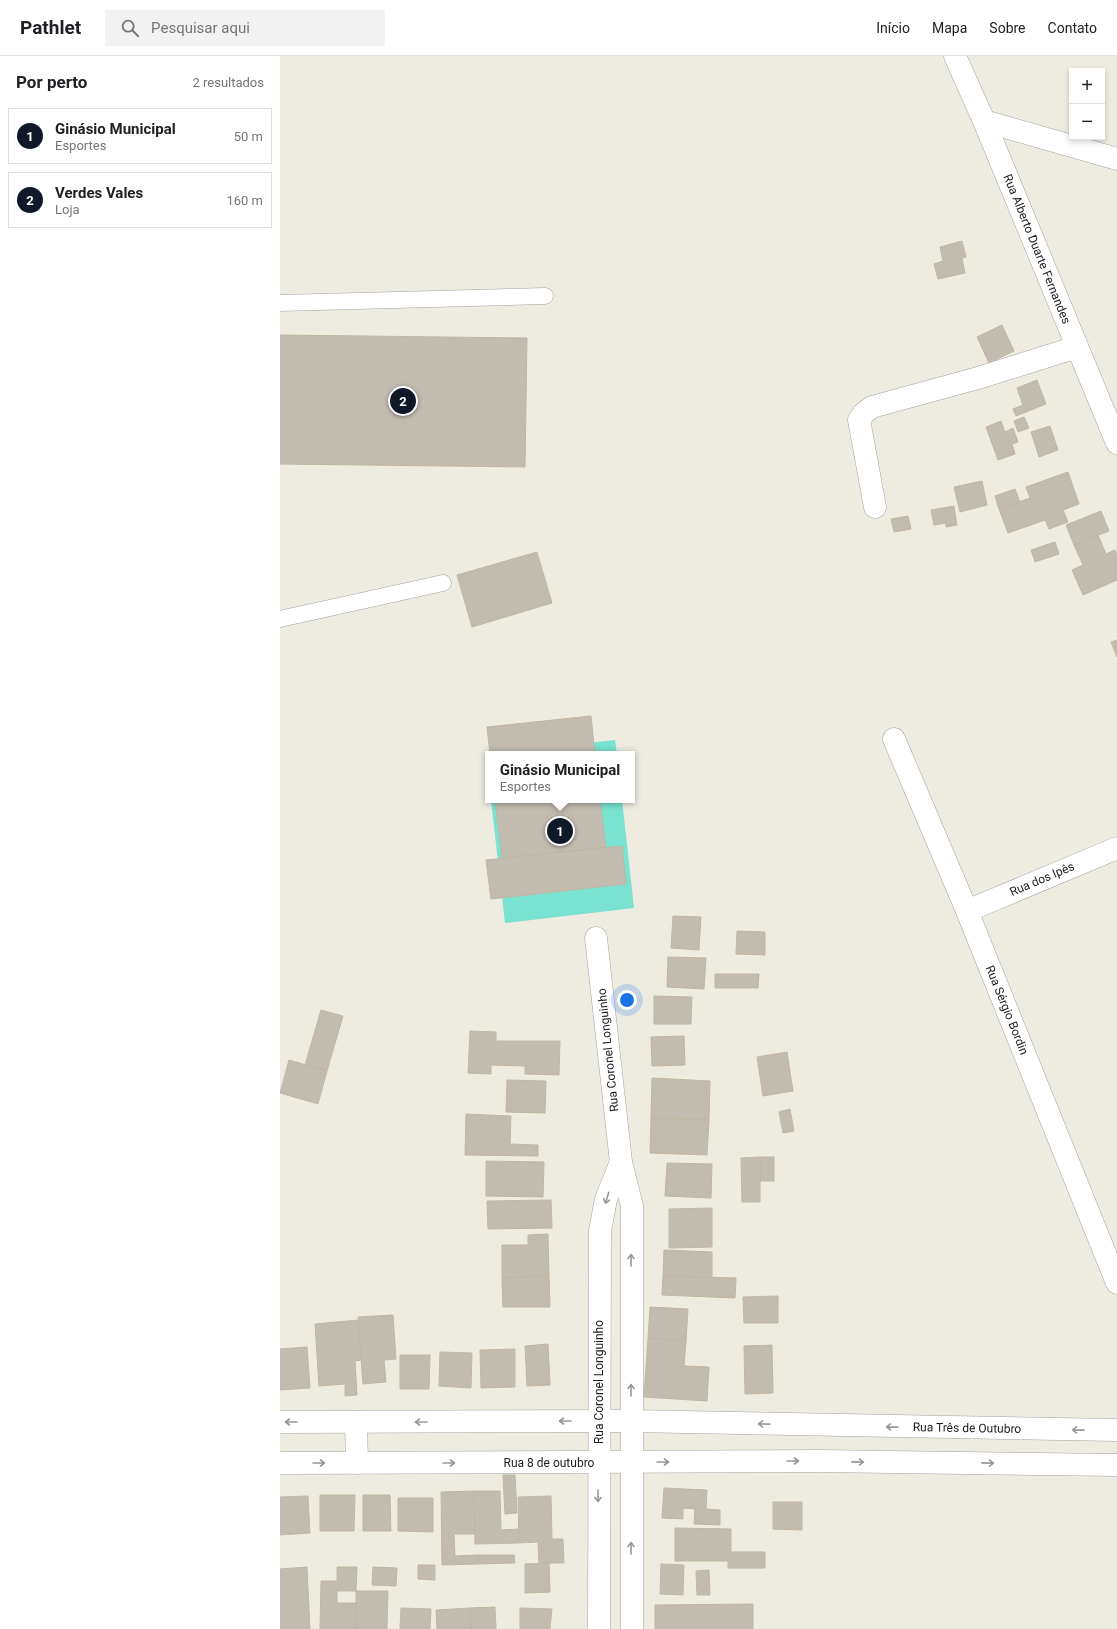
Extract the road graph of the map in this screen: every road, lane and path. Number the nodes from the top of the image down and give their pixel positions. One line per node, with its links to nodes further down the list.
1 (955, 56): 2 (street, Rua Alberto Duarte Fernandes)
2 (984, 121): 3 (street); 6 (street, Rua Alberto Duarte Fernandes)
3 (1117, 159)
4 (544, 296): 5 (lane)
5 (280, 303)
6 (1077, 348): 7 (street, Rua Alberto Duarte Fernandes); 8 (street)
7 (1117, 443)
8 (875, 507)
9 (444, 583): 10 (lane)
10 (280, 619)
11 (894, 739): 13 (street, Rua Sérgio Bordin)
12 (1117, 848): 13 (street, Rua dos Ipês)
13 (968, 911): 16 (street, Rua Sérgio Bordin)
14 (596, 938): 15 (street, Rua Coronel Longuinho)
15 (621, 1162): 17 (street, Rua Coronel Longuinho, one-way to 17); 18 (street, Rua Coronel Longuinho, one-way to 15)
16 (1117, 1283)
17 (599, 1296): 18 (street); 19 (street, Rua Coronel Longuinho)
18 (631, 1296): 20 (street, Rua Coronel Longuinho, one-way to 18)
19 (598, 1421): 20 (street); 22 (street, one-way to 22); 29 (street, Rua Coronel Longuinho)
20 (631, 1421): 23 (street, one-way to 20); 26 (street, Rua Coronel Longuinho)
21 (280, 1422): 22 (street, one-way to 21)
22 (356, 1422): 28 (street)
23 (818, 1426): 24 (street, Rua Três de Outubro, one-way to 23); 25 (street)
24 (1117, 1430)
25 (819, 1461): 26 (street, Rua 8 de outubro, one-way to 25); 30 (street, one-way to 30)
26 (631, 1462): 29 (street, Rua 8 de outubro); 31 (street, Rua Coronel Longuinho, one-way to 26)
27 (280, 1463): 28 (street, Rua 8 de outubro, one-way to 28)
28 (357, 1463): 29 (street, Rua 8 de outubro, one-way to 29)
29 (598, 1463): 32 (street, Rua Coronel Longuinho, one-way to 32)
30 (1117, 1465)
31 (632, 1571): 32 (street); 34 (street, Rua Coronel Longuinho)
32 (598, 1572): 33 (street, Rua Coronel Longuinho)
33 (599, 1629)
34 (632, 1629)

